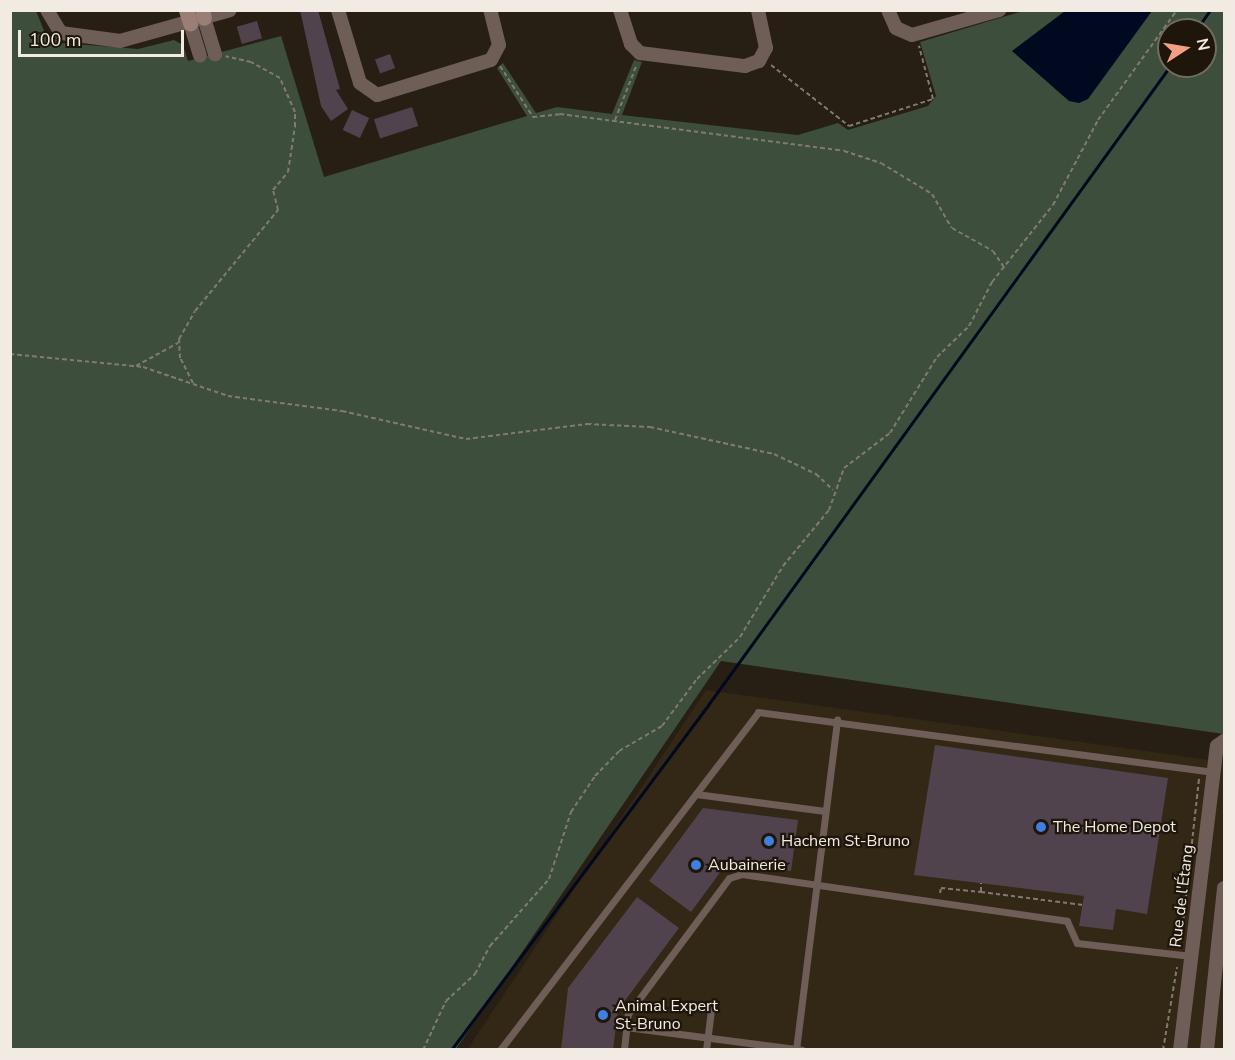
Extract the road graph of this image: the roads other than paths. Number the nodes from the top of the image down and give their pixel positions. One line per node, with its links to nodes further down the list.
1 (47, 10): 9 (street)
2 (230, 10): 9 (street)
3 (338, 10): 4 (street)
4 (490, 10)
5 (620, 10): 6 (street)
6 (758, 10)
7 (888, 10): 8 (street)
8 (999, 10)
9 (195, 16): 10 (street); 11 (street)
10 (214, 51)
11 (200, 56)
12 (837, 720): 14 (lane); 15 (lane); 16 (lane)
13 (1221, 744): 14 (street, Rue de l'Étang)
14 (1208, 771): 19 (street, Rue de l'Étang)
15 (696, 794): 16 (lane); 25 (lane)
16 (825, 811): 17 (lane)
17 (816, 886): 19 (lane); 22 (lane); 24 (lane)
18 (1224, 888): 20 (street)
19 (1186, 955): 20 (street); 28 (street, Rue de l'Étang)
20 (1221, 957): 29 (street)
21 (711, 1010): 23 (lane)
22 (626, 1027): 23 (lane); 26 (lane)
23 (708, 1036): 24 (lane); 27 (lane)
24 (798, 1049)
25 (500, 1050)
26 (624, 1050)
27 (706, 1050)
28 (1180, 1050)
29 (1207, 1050)

